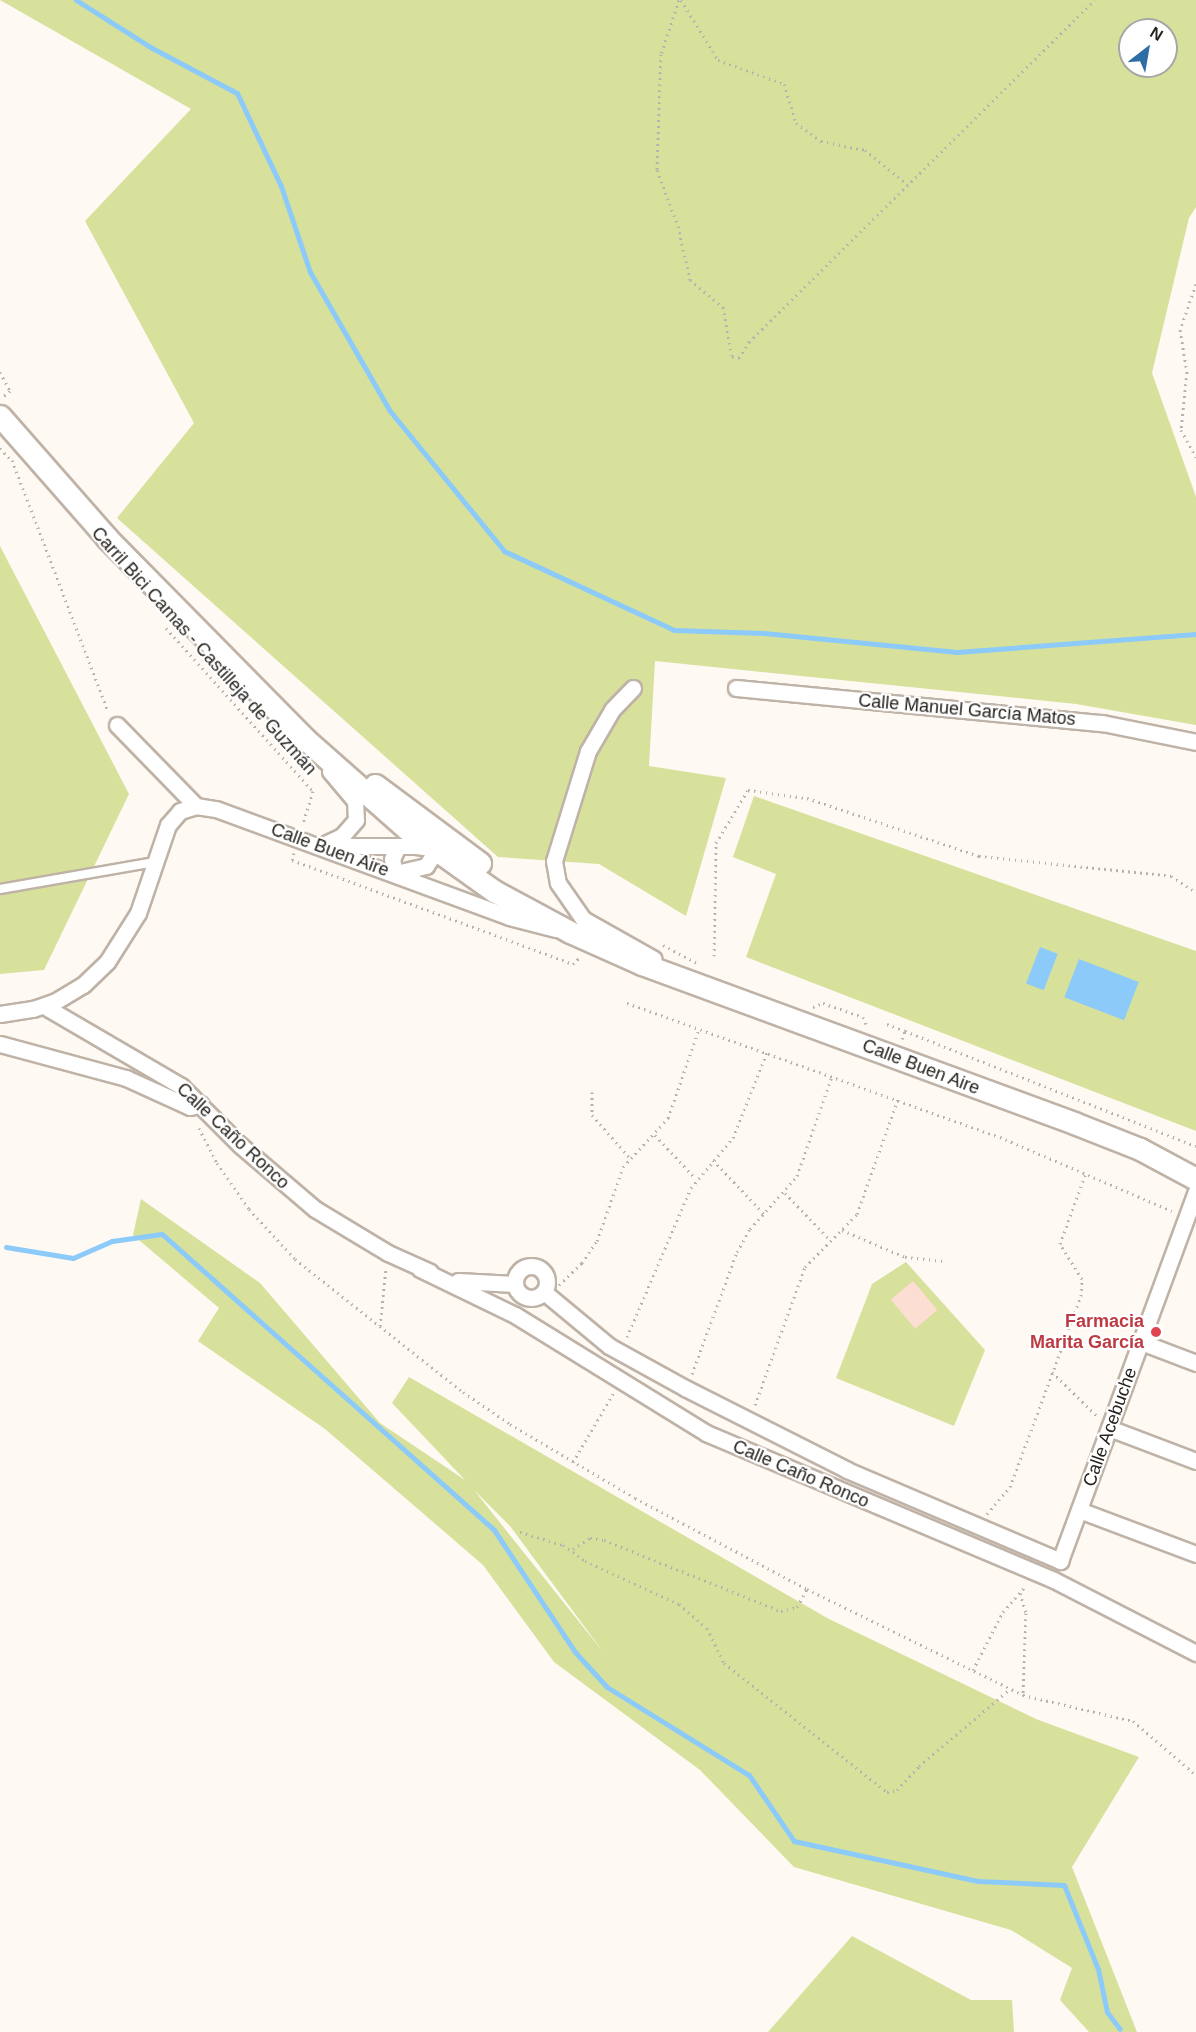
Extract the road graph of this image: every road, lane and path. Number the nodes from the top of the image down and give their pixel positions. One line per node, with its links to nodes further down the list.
1 (680, 0): 3 (path); 3 (path)
2 (1095, 0): 3 (path)
3 (908, 185)
4 (1196, 284): 10 (path)
5 (0, 372): 6 (path)
6 (0, 399)
7 (0, 416): 13 (main road)
8 (4, 441): 16 (path)
9 (0, 448): 11 (path)
10 (1196, 457)
11 (24, 474)
12 (161, 621): 20 (path, Carril Bici Camas - Castilleja de Guzmán)
13 (247, 680): 17 (main road); 32 (main road)
14 (633, 688): 33 (street)
15 (736, 688): 18 (street, Calle Manuel García Matos)
16 (117, 725): 19 (street)
17 (304, 738): 21 (street); 23 (main road)
18 (1196, 742)
19 (196, 806): 21 (street, Calle Buen Aire); 25 (street)
20 (301, 831)
21 (321, 846): 22 (street); 26 (street, Calle Buen Aire)
22 (398, 846): 23 (street); 26 (street)
23 (437, 849): 26 (street); 29 (main road)
24 (295, 850): 30 (path)
25 (154, 862): 27 (lane); 35 (street)
26 (395, 873): 29 (street, Calle Buen Aire)
27 (0, 889)
28 (1196, 892): 31 (path)
29 (570, 932): 32 (main road)
30 (587, 950)
31 (714, 956)
32 (642, 964): 33 (main road, Calle Buen Aire)
33 (718, 992): 42 (main road, Calle Buen Aire)
34 (627, 1003): 38 (path)
35 (44, 1006): 36 (street); 46 (street, Calle Caño Ronco)
36 (0, 1014)
37 (887, 1024): 39 (path)
38 (699, 1029): 41 (path); 47 (path)
39 (905, 1030): 42 (path); 48 (path)
40 (0, 1044): 46 (street)
41 (766, 1053): 43 (path); 50 (path)
42 (897, 1057): 53 (main road, Calle Buen Aire)
43 (832, 1076): 45 (path); 55 (path)
44 (592, 1092): 49 (path)
45 (898, 1099): 51 (path); 58 (path)
46 (197, 1105): 60 (street, Calle Caño Ronco); 65 (path)
47 (655, 1135): 49 (path); 52 (path)
48 (1196, 1146)
49 (630, 1158): 64 (path)
50 (713, 1160): 52 (path); 56 (path)
51 (1086, 1173): 57 (path); 69 (path)
52 (696, 1179): 67 (path)
53 (1196, 1179)
54 (1196, 1192): 57 (street, Calle Acebuche)
55 (785, 1193): 56 (path); 59 (path)
56 (764, 1214): 71 (path)
57 (1187, 1217): 66 (street, Calle Acebuche)
58 (842, 1230): 59 (path); 61 (path)
59 (830, 1240): 72 (path)
60 (388, 1253): 62 (street, Calle Caño Ronco); 65 (path)
61 (943, 1261)
62 (420, 1269): 63 (street, Calle Caño Ronco); 70 (street, Calle Caño Ronco)
63 (515, 1284): 64 (street); 64 (street)
64 (546, 1294): 67 (street)
65 (380, 1326): 75 (path)
66 (1141, 1342): 68 (street); 73 (street, Calle Acebuche)
67 (620, 1352): 71 (street)
68 (1196, 1363)
69 (1052, 1372): 73 (path); 77 (path)
70 (621, 1381): 75 (path); 81 (street, Calle Caño Ronco)
71 (685, 1388): 72 (street)
72 (749, 1422): 77 (street)
73 (1109, 1428): 74 (street); 76 (street, Calle Acebuche)
74 (1196, 1461)
75 (573, 1462): 82 (path)
76 (1079, 1510): 77 (street, Calle Acebuche); 80 (street)
77 (975, 1525)
78 (520, 1533): 79 (path)
79 (573, 1550): 82 (path); 86 (path)
80 (1196, 1554)
81 (1034, 1571): 83 (path); 84 (street, Calle Caño Ronco)
82 (807, 1589): 85 (path)
83 (1020, 1593): 85 (path); 87 (path)
84 (1196, 1653)
85 (973, 1670): 86 (path)
86 (1010, 1688): 87 (path)
87 (1023, 1695): 88 (path)
88 (1196, 1775)

